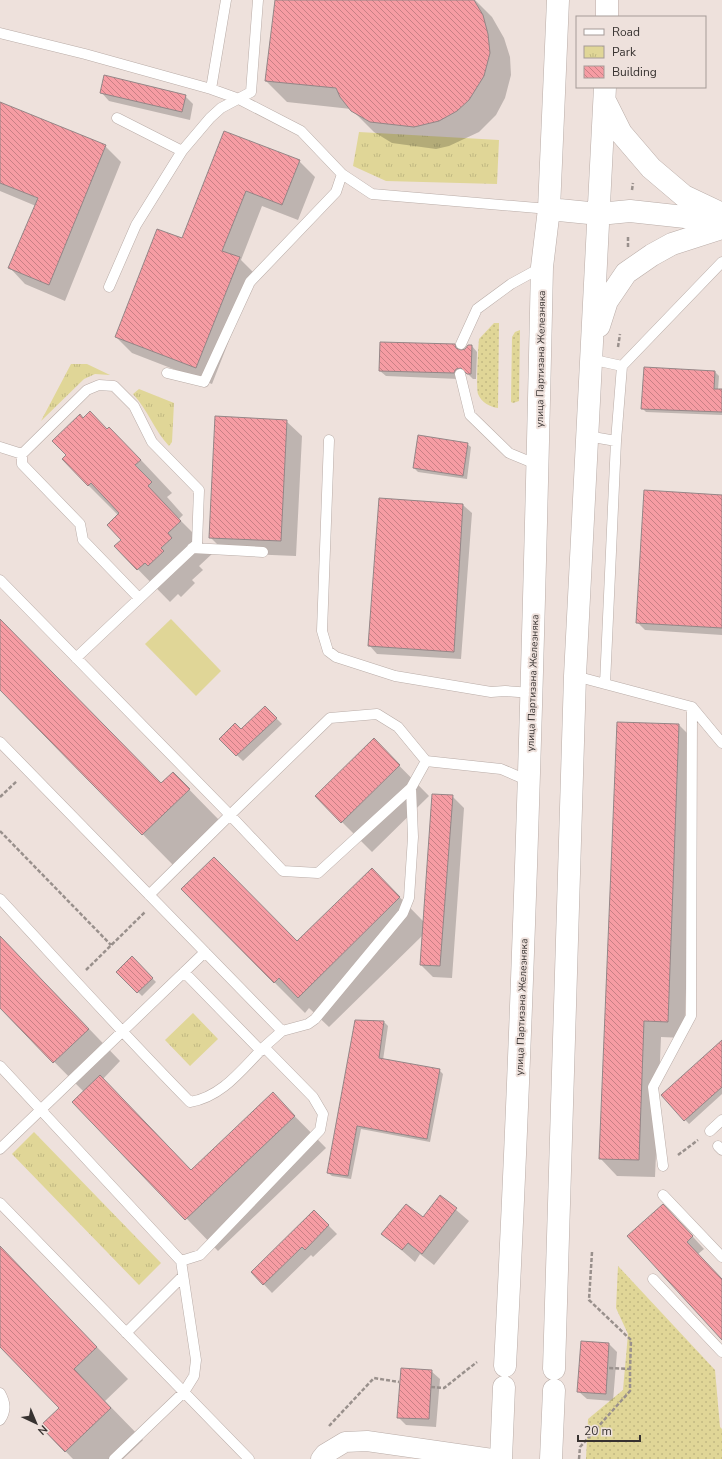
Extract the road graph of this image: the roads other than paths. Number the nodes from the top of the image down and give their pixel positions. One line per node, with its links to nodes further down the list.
1 (226, 0): 7 (lane)
2 (258, 0): 9 (lane)
3 (558, 0): 13 (main road, улица Партизана Железняка)
4 (607, 0): 5 (main road)
5 (607, 16)
6 (0, 34): 7 (lane)
7 (211, 89): 9 (lane)
8 (605, 94): 14 (main road); 15 (main road)
9 (239, 99): 11 (lane); 12 (lane)
10 (117, 118): 11 (lane)
11 (182, 151): 20 (lane)
12 (342, 174): 13 (lane); 24 (lane)
13 (549, 209): 14 (main road); 19 (main road, улица Партизана Железняка)
14 (599, 214): 16 (main road); 22 (main road)
15 (722, 214)
16 (722, 220)
17 (722, 228): 22 (main road)
18 (722, 262): 23 (lane)
19 (542, 267): 21 (lane); 31 (main road, улица Партизана Железняка)
20 (109, 287)
21 (461, 344)
22 (591, 353): 23 (lane); 26 (main road)
23 (622, 366): 28 (lane)
24 (167, 373)
25 (460, 374): 31 (lane)
26 (587, 436): 28 (lane); 37 (main road)
27 (330, 440): 39 (lane)
28 (616, 441): 38 (lane)
29 (0, 447): 30 (lane)
30 (22, 454): 32 (lane); 35 (lane)
31 (538, 465): 39 (main road, улица Партизана Железняка)
32 (192, 548): 33 (lane); 35 (lane)
33 (263, 552)
34 (0, 580): 36 (lane)
35 (139, 598): 36 (lane)
36 (76, 658): 46 (lane)
37 (576, 676): 38 (lane); 76 (main road)
38 (605, 684): 40 (lane)
39 (532, 693): 44 (main road, улица Партизана Железняка)
40 (692, 707): 42 (lane); 59 (lane)
41 (0, 742): 48 (lane)
42 (722, 743)
43 (426, 762): 44 (lane); 45 (lane); 46 (lane)
44 (529, 780): 75 (main road, улица Партизана Железняка)
45 (411, 788): 46 (lane); 51 (lane)
46 (230, 815): 48 (lane)
47 (0, 899): 52 (lane)
48 (153, 899): 49 (lane)
49 (204, 952): 50 (lane); 51 (lane)
50 (184, 972): 52 (lane); 53 (lane)
51 (282, 1031): 53 (lane)
52 (121, 1033): 53 (lane); 55 (lane)
53 (262, 1049): 63 (lane)
54 (0, 1066): 55 (lane)
55 (41, 1110): 58 (lane); 63 (lane)
56 (722, 1120): 57 (lane)
57 (710, 1130)
58 (0, 1149)
59 (662, 1166)
60 (663, 1194): 62 (lane)
61 (0, 1203): 66 (lane)
62 (722, 1257)
63 (181, 1261): 64 (lane)
64 (184, 1276): 66 (lane); 68 (lane)
65 (653, 1279): 67 (lane)
66 (126, 1333): 68 (lane)
67 (722, 1352)
68 (184, 1392): 71 (lane); 72 (lane)
69 (0, 1393): 70 (lane)
70 (0, 1420)
71 (114, 1459)
72 (249, 1459)
73 (321, 1459): 74 (street)
74 (492, 1459)
75 (501, 1459)
76 (552, 1459)

